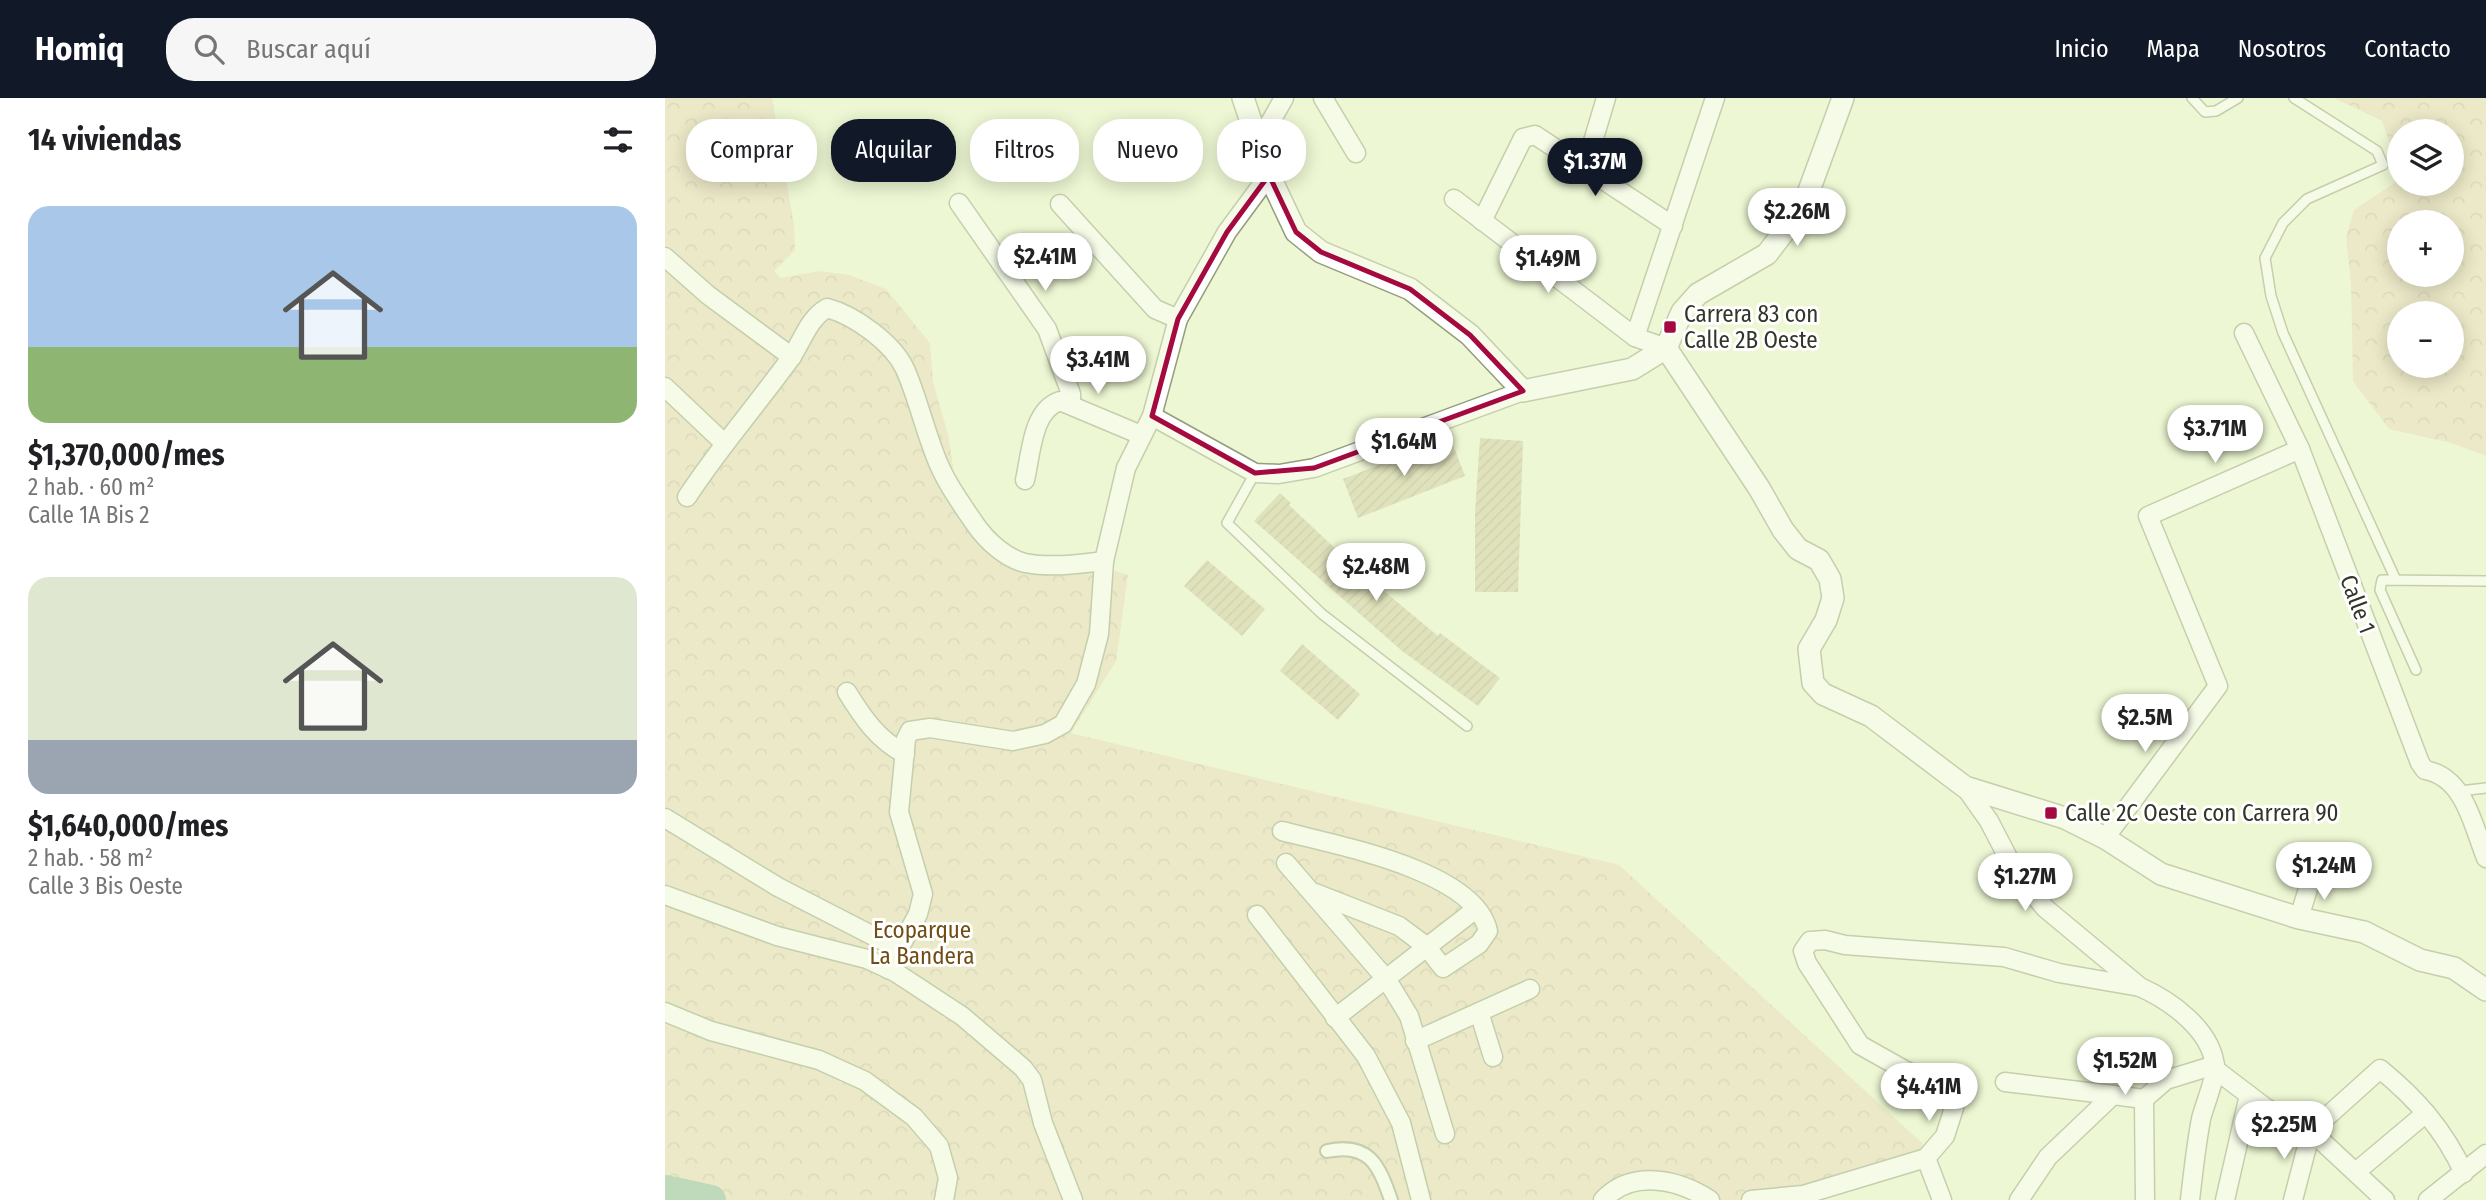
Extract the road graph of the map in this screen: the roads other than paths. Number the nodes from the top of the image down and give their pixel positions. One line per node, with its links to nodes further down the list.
1 (1243, 98): 10 (street)
2 (1284, 98): 11 (street)
3 (1323, 98): 12 (street)
4 (1606, 98): 13 (street)
5 (1715, 98): 20 (street)
6 (1843, 98): 25 (street)
7 (2192, 98): 8 (lane)
8 (2238, 98)
9 (2294, 98): 38 (lane)
10 (1250, 119)
11 (1272, 119)
12 (1356, 153)
13 (1585, 167): 19 (street); 20 (street)
14 (1264, 182): 22 (street)
15 (1272, 182): 28 (street)
16 (1454, 199): 19 (street)
17 (959, 203): 29 (street)
18 (1060, 204): 22 (street)
19 (1482, 221): 24 (street)
20 (1673, 226): 24 (street)
21 (665, 257): 26 (street)
22 (1178, 319): 30 (street)
23 (2244, 333): 33 (street, Calle 1)
24 (1635, 337): 25 (street)
25 (1666, 348): 28 (street); 44 (street)
26 (792, 357): 32 (street); 37 (street)
27 (665, 387): 32 (street)
28 (1523, 391): 34 (street)
29 (1071, 405): 31 (street); 35 (street)
30 (1152, 416): 31 (street); 34 (street)
31 (1142, 435): 37 (street)
32 (723, 442): 36 (street)
33 (2300, 449): 46 (street, Calle 1); 49 (street)
34 (1255, 473): 42 (lane)
35 (1025, 480)
36 (687, 496)
37 (1104, 561): 43 (street)
38 (2395, 578): 39 (lane); 40 (lane)
39 (2486, 581)
40 (2416, 670)
41 (847, 692): 43 (street)
42 (1467, 726)
43 (905, 754): 59 (street)
44 (1965, 787): 49 (street); 61 (street)
45 (2486, 788): 46 (lane)
46 (2460, 791): 50 (street)
47 (665, 818): 59 (street)
48 (1282, 831): 55 (street)
49 (2105, 838): 57 (street)
50 (2486, 858)
51 (1286, 863): 53 (street)
52 (2312, 876): 57 (street)
53 (1315, 893): 58 (street); 60 (street)
54 (665, 895): 59 (street)
55 (1476, 909): 58 (street); 58 (street)
56 (1257, 915): 66 (street)
57 (2299, 918): 63 (street)
58 (1426, 946): 60 (street)
59 (893, 962): 84 (street)
60 (1387, 980): 66 (street); 67 (street)
61 (2140, 987): 69 (street); 79 (street)
62 (1530, 989): 65 (street)
63 (2486, 990)
64 (665, 1012): 83 (street)
65 (1479, 1012): 67 (street); 68 (street)
66 (1335, 1018): 86 (street)
67 (1415, 1041): 76 (street)
68 (1493, 1057)
69 (2215, 1067): 72 (street); 73 (street); 93 (street)
70 (2005, 1082): 71 (street)
71 (2113, 1095): 73 (street); 91 (street)
72 (2249, 1095): 75 (street); 94 (street)
73 (2144, 1099): 92 (street)
74 (2426, 1113): 75 (street); 80 (street); 81 (street)
75 (2311, 1131): 80 (street); 95 (street)
76 (1445, 1134)
77 (1327, 1151): 85 (street)
78 (2486, 1154): 81 (street)
79 (1926, 1158): 89 (street); 90 (street)
80 (2357, 1171): 96 (street)
81 (2464, 1173): 97 (street)
82 (1624, 1193): 87 (street); 88 (street)
83 (944, 1200)
84 (1073, 1200)
85 (1391, 1200)
86 (1421, 1200)
87 (1603, 1200)
88 (1710, 1200)
89 (1751, 1200)
90 (1943, 1200)
91 (2019, 1200)
92 (2145, 1200)
93 (2190, 1200)
94 (2225, 1200)
95 (2293, 1200)
96 (2385, 1200)
97 (2428, 1200)

